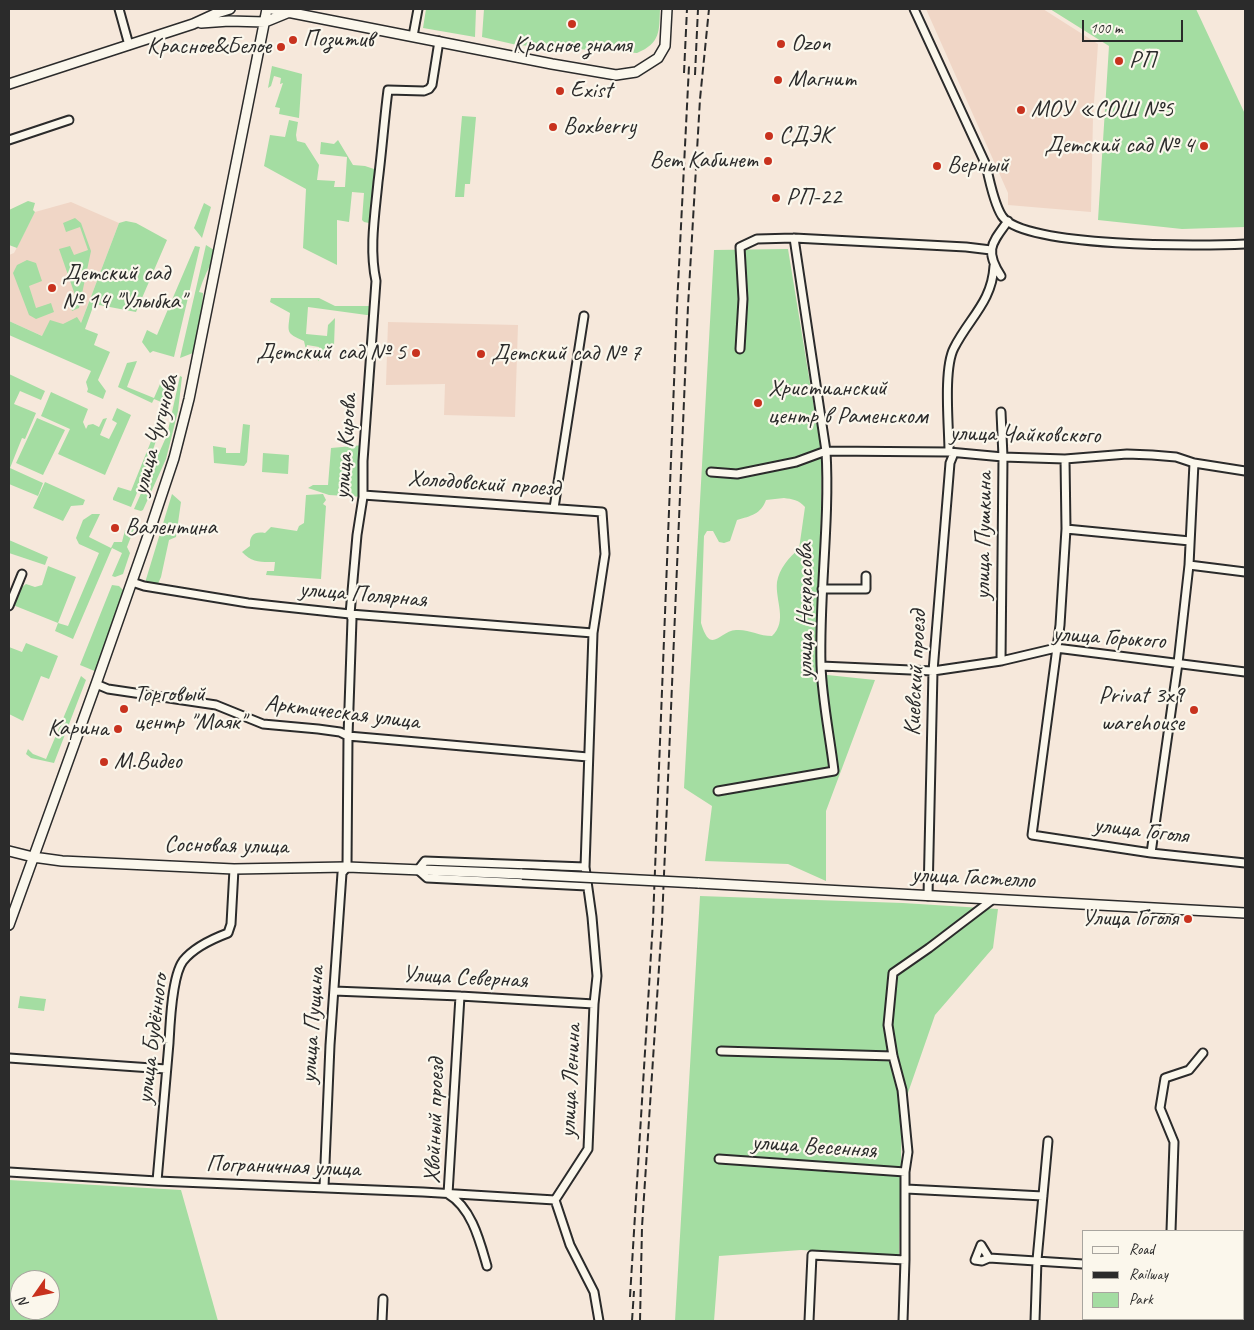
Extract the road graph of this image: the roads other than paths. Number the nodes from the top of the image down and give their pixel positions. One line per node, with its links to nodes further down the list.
1 (119, 9): 13 (street)
2 (230, 9): 10 (main road)
3 (267, 9): 9 (main road, улица Чугунова)
4 (272, 9): 8 (main road)
5 (418, 9): 11 (street)
6 (667, 9): 12 (main road)
7 (914, 9): 17 (street)
8 (287, 13): 9 (main road); 11 (main road)
9 (265, 22): 10 (main road); 42 (main road, улица Чугунова)
10 (193, 24): 13 (main road)
11 (413, 36): 12 (main road)
12 (439, 41): 33 (street, улица Кирова)
13 (128, 45): 14 (main road)
14 (9, 84)
15 (69, 120): 16 (street)
16 (9, 140)
17 (1008, 221): 19 (street); 20 (street)
18 (794, 238): 20 (street); 24 (street); 26 (street)
19 (1245, 244)
20 (991, 250): 21 (street)
21 (994, 266): 22 (street); 27 (street, Киевский проезд)
22 (1001, 276)
23 (584, 316): 34 (street)
24 (740, 348)
25 (1001, 412): 28 (street, улица Пушкина)
26 (826, 450): 27 (street, улица Чайковского); 32 (street); 43 (street, улица Некрасова)
27 (952, 453): 28 (street, улица Чайковского); 51 (street, Киевский проезд)
28 (1004, 457): 29 (street, улица Чайковского); 48 (street, улица Пушкина)
29 (1065, 459): 30 (street, улица Чайковского); 36 (street)
30 (1194, 462): 31 (street, улица Чайковского); 37 (street)
31 (1245, 471)
32 (711, 472)
33 (363, 495): 34 (street, Холодовский проезд); 45 (street, улица Кирова)
34 (554, 508): 35 (street, Холодовский проезд)
35 (602, 512): 46 (street, улица Ленина)
36 (1066, 529): 37 (street); 47 (street)
37 (1190, 541): 38 (street)
38 (1189, 565): 39 (street); 49 (street)
39 (1245, 572)
40 (22, 574): 44 (street)
41 (866, 576): 43 (street)
42 (132, 582): 45 (street, улица Полярная); 53 (main road, улица Чугунова)
43 (822, 589): 50 (street, улица Некрасова)
44 (9, 606)
45 (350, 614): 46 (street, улица Полярная); 54 (street, улица Кирова)
46 (593, 633): 55 (street, улица Ленина)
47 (1056, 648): 48 (street, улица Горького); 49 (street, улица Горького); 58 (street, улица Гоголя)
48 (1001, 661): 51 (street, улица Горького)
49 (1178, 663): 52 (street, улица Горького); 58 (street)
50 (821, 666): 51 (street, улица Горького); 56 (street, улица Некрасова)
51 (933, 671): 67 (street, Киевский проезд)
52 (1245, 672)
53 (96, 684): 54 (street, Арктическая улица); 59 (main road, улица Чугунова)
54 (348, 736): 55 (street, Арктическая улица); 61 (street, улица Кирова)
55 (588, 757): 62 (street, улица Ленина)
56 (718, 791)
57 (9, 851): 59 (main road, Сосновая улица)
58 (1150, 853): 60 (street, улица Гоголя)
59 (33, 857): 63 (main road, Сосновая улица); 70 (main road, улица Чугунова)
60 (1245, 863)
61 (347, 867): 63 (main road, Сосновая улица); 64 (main road, Сосновая улица); 71 (street, улица Пущина)
62 (585, 867): 64 (street); 66 (street, улица Ленина)
63 (234, 869): 78 (street, улица Будённого)
64 (418, 870): 65 (main road, Сосновая улица); 66 (street)
65 (522, 874): 67 (main road, улица Гастелло, bridge)
66 (587, 886): 73 (street, улица Ленина)
67 (928, 896): 68 (main road, улица Гастелло)
68 (992, 900): 69 (main road, улица Гастелло); 76 (street)
69 (1245, 913)
70 (9, 925)
71 (334, 991): 72 (street, Улица Северная); 84 (street, улица Пущина)
72 (460, 996): 73 (street, Улица Северная); 86 (street, Хвойный проезд)
73 (594, 1004): 88 (street, улица Ленина)
74 (721, 1051): 76 (street)
75 (1202, 1053): 89 (street)
76 (893, 1056): 82 (street)
77 (9, 1058): 78 (street)
78 (166, 1069): 83 (street, улица Будённого)
79 (1048, 1141): 87 (street)
80 (719, 1159): 82 (street, улица Весенняя)
81 (9, 1172): 83 (street, Пограничная улица)
82 (906, 1172): 85 (street)
83 (157, 1181): 84 (street, Пограничная улица)
84 (324, 1187): 86 (street, Пограничная улица)
85 (906, 1190): 87 (street); 91 (street)
86 (448, 1194): 88 (street, Пограничная улица); 94 (street, Хвойный проезд)
87 (1043, 1196): 92 (street)
88 (555, 1200): 97 (street)
89 (1171, 1230)
90 (989, 1258): 92 (street)
91 (905, 1260): 98 (street); 99 (street)
92 (1037, 1260): 93 (street); 100 (street)
93 (1082, 1264)
94 (487, 1266)
95 (382, 1299): 96 (street)
96 (382, 1321)
97 (599, 1321)
98 (809, 1321)
99 (903, 1321)
100 (1035, 1321)

